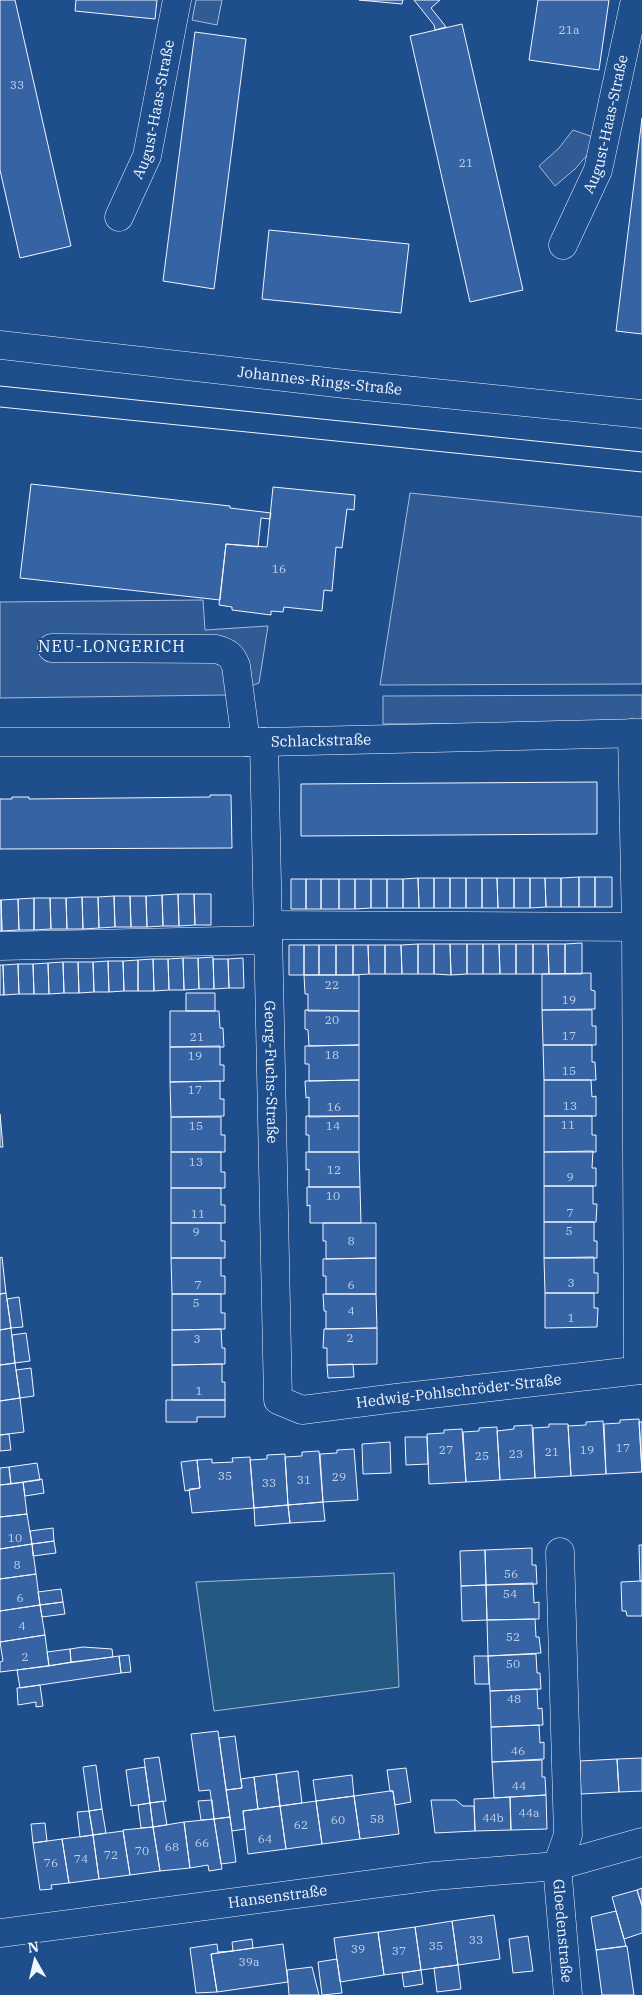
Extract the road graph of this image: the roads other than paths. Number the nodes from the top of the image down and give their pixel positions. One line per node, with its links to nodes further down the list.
1 (178, 0): 3 (street, August-Haas-Straße)
2 (635, 0): 4 (street, August-Haas-Straße)
3 (119, 217)
4 (563, 245)
5 (0, 345): 6 (street, Johannes-Rings-Straße)
6 (642, 414)
7 (52, 648): 10 (street, Georg-Fuchs-Straße)
8 (637, 733): 10 (street, Schlackstraße); 11 (street)
9 (0, 742): 10 (street, Schlackstraße)
10 (255, 742): 12 (street, Georg-Fuchs-Straße)
11 (639, 927): 12 (street); 14 (street)
12 (268, 932): 13 (street); 15 (street, Georg-Fuchs-Straße)
13 (0, 946)
14 (640, 1370): 15 (street, Hedwig-Pohlschröder-Straße)
15 (278, 1400)
16 (560, 1552): 18 (street)
17 (642, 1842): 18 (street, Hansenstraße)
18 (556, 1866): 19 (street, Hansenstraße); 20 (street, Gloedenstraße)
19 (0, 1933)
20 (568, 1995)

